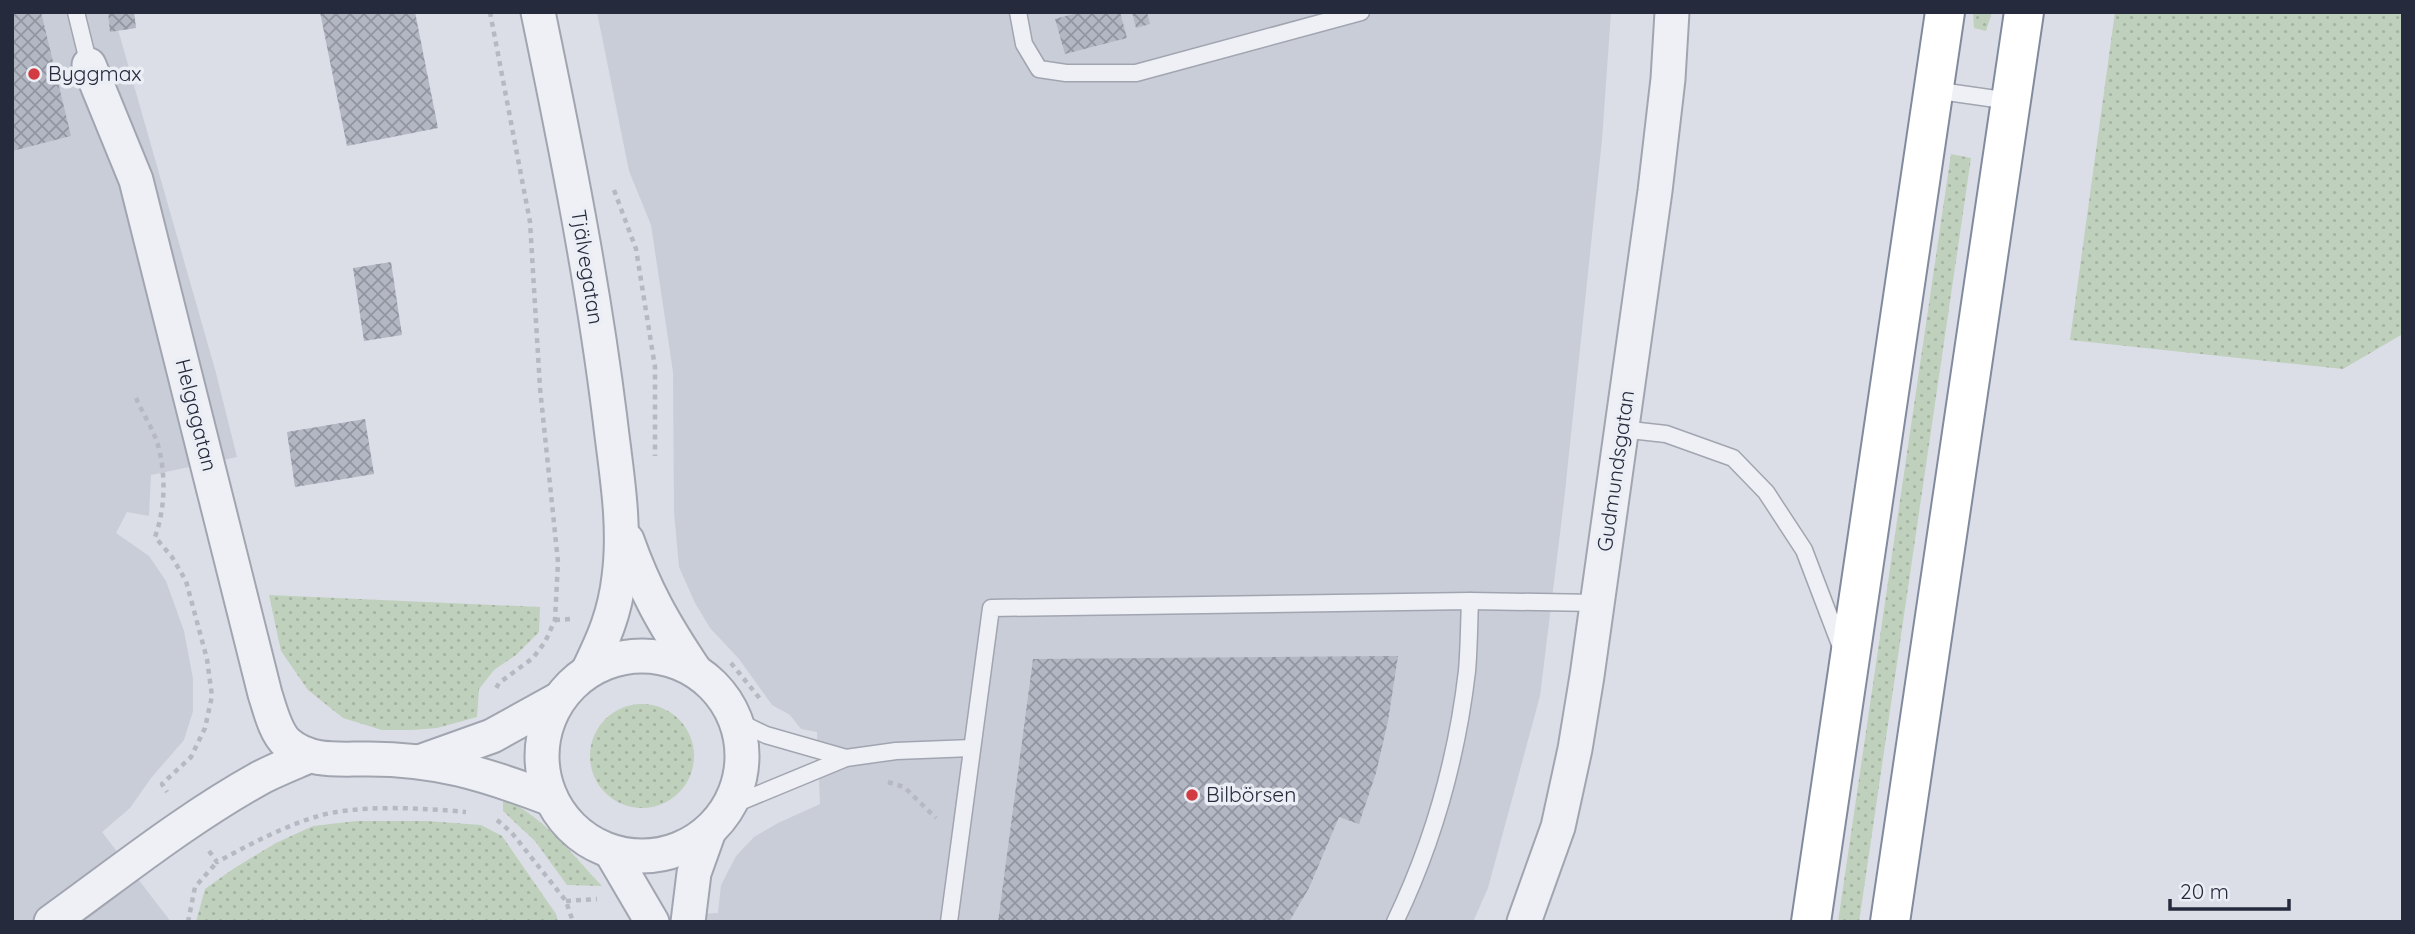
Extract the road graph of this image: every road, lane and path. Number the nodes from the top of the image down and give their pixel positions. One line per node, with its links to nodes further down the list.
1 (76, 12): 9 (lane)
2 (490, 12): 25 (path)
3 (538, 12): 15 (street, Tjälvegatan)
4 (1018, 12): 5 (lane)
5 (1361, 12)
6 (1672, 12): 13 (street, Gudmundsgatan)
7 (1945, 12): 10 (highway)
8 (2024, 12): 11 (highway)
9 (89, 65): 27 (street, Helgagatan)
10 (1933, 90): 11 (lane); 19 (highway)
11 (2011, 101): 45 (highway)
12 (611, 184): 14 (path)
13 (1621, 429): 17 (street, Gudmundsgatan); 19 (lane)
14 (655, 458)
15 (622, 524): 20 (street, Tjälvegatan); 21 (street, Tjälvegatan)
16 (1470, 601): 17 (lane); 26 (lane); 42 (lane)
17 (1597, 603): 43 (street, Gudmundsgatan)
18 (729, 661): 23 (path)
19 (1849, 666): 44 (highway)
20 (694, 669): 21 (street); 24 (street)
21 (588, 671): 22 (street)
22 (559, 699): 25 (street); 31 (street)
23 (767, 705)
24 (737, 721): 28 (lane); 32 (street)
25 (492, 736): 29 (street)
26 (972, 748): 28 (lane); 34 (lane)
27 (309, 756): 29 (street); 37 (street)
28 (846, 758): 32 (lane)
29 (422, 761): 31 (street)
30 (885, 781): 34 (path)
31 (551, 799): 35 (street)
32 (730, 806): 33 (street)
33 (709, 831): 35 (street); 40 (street)
34 (960, 838): 41 (lane)
35 (611, 852): 39 (street)
36 (217, 862): 38 (path)
37 (51, 922)
38 (188, 922)
39 (652, 922)
40 (688, 922)
41 (949, 922)
42 (1395, 922)
43 (1524, 922)
44 (1811, 922)
45 (1890, 922)

